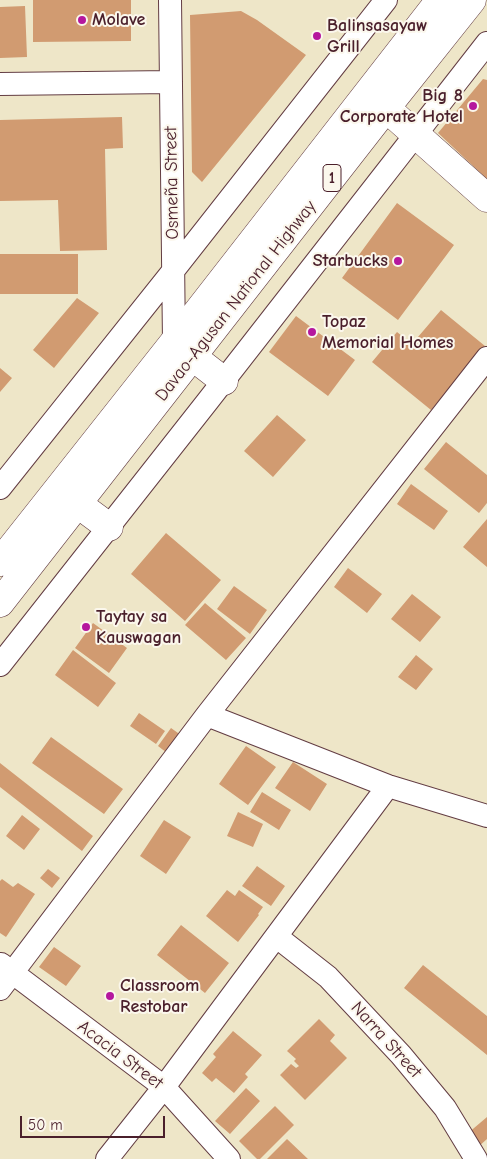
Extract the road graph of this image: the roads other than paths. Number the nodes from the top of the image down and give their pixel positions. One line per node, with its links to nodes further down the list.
1 (170, 0): 6 (street, Osmeña Street)
2 (386, 0): 11 (street)
3 (440, 0): 12 (main road, Davao-Agusan National Highway / 1)
4 (472, 0): 8 (main road, Davao-Agusan National Highway / 1)
5 (487, 43): 9 (street)
6 (171, 82): 7 (street); 11 (street, Osmeña Street)
7 (0, 84)
8 (386, 108): 9 (main road); 12 (main road, Davao-Agusan National Highway / 1)
9 (415, 135): 10 (main road); 14 (street)
10 (487, 198)
11 (173, 271): 12 (street, Osmeña Street); 15 (street)
12 (183, 349): 14 (main road); 16 (main road, Davao-Agusan National Highway / 1); 18 (main road, Davao-Agusan National Highway / 1)
13 (487, 358): 21 (street)
14 (224, 381): 17 (street)
15 (0, 488)
16 (78, 504): 17 (main road); 19 (main road, Davao-Agusan National Highway / 1)
17 (108, 527): 20 (street)
18 (4, 550)
19 (0, 603)
20 (0, 665)
21 (207, 715): 22 (street); 25 (street)
22 (388, 786): 23 (street); 24 (street)
23 (487, 816)
24 (277, 937): 26 (street); 29 (street, Narra Street)
25 (4, 975): 26 (street, Acacia Street)
26 (164, 1087): 27 (street); 28 (street, Acacia Street)
27 (107, 1159)
28 (229, 1159)
29 (476, 1159)

